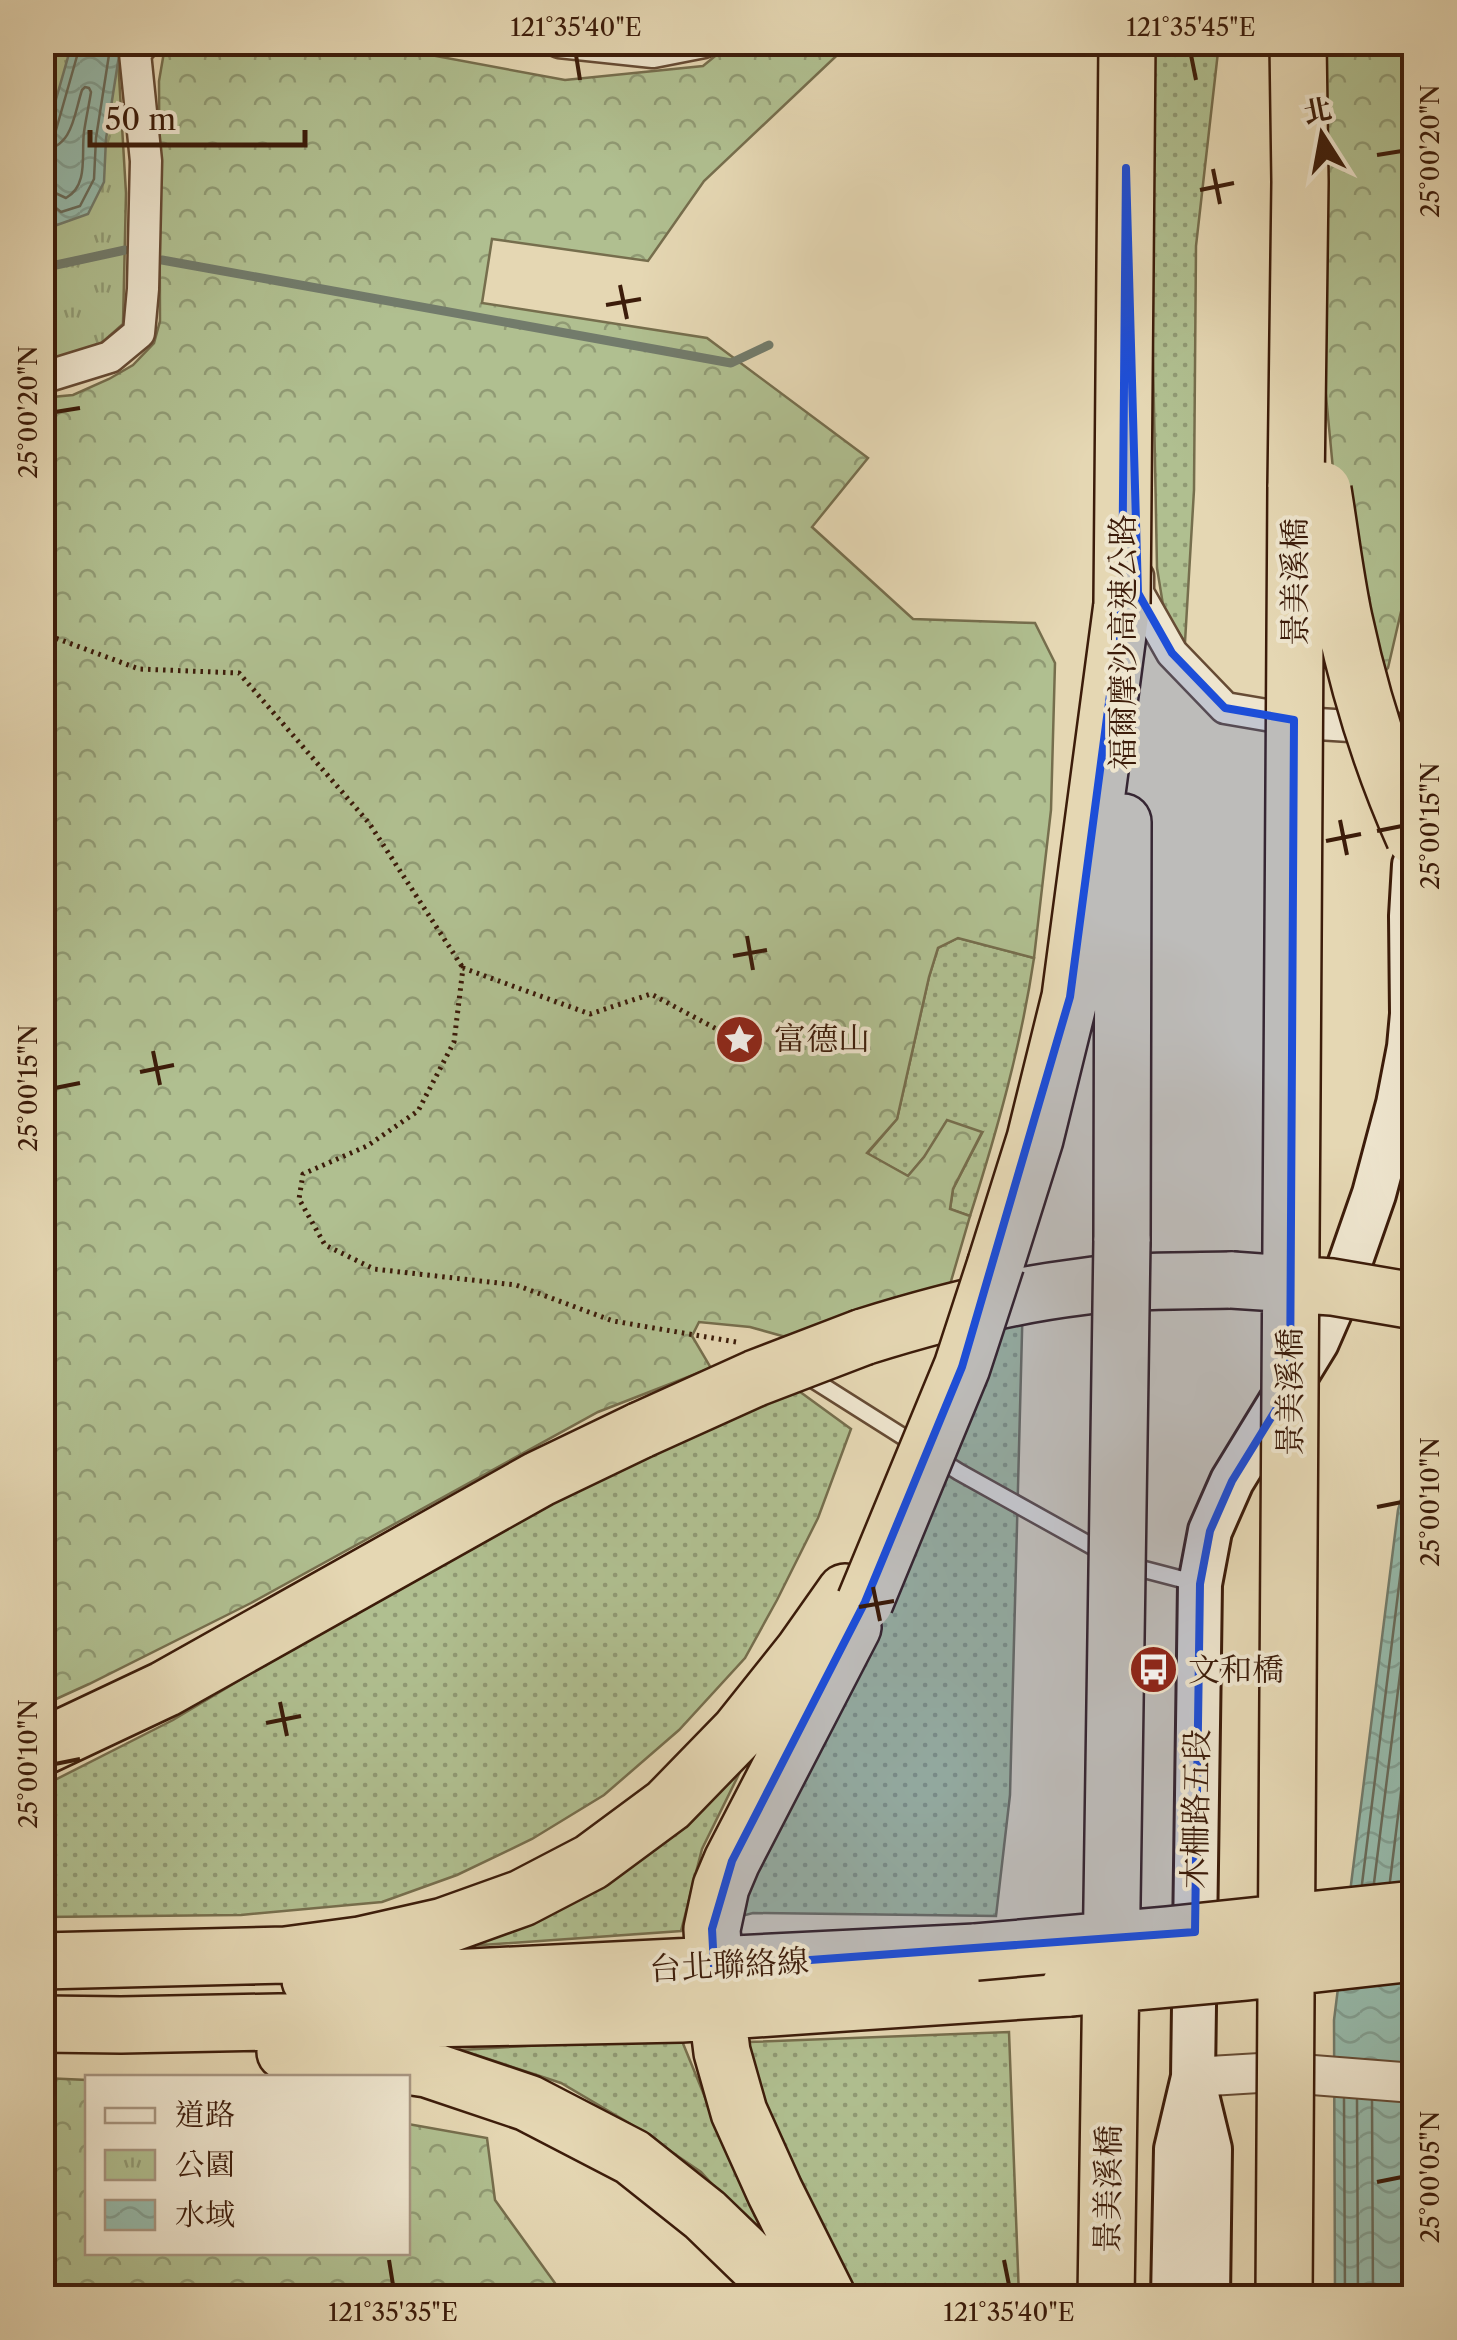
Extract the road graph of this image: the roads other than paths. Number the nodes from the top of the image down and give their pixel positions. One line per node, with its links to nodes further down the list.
1 (145, 42): 7 (street)
2 (559, 42): 3 (street)
3 (704, 42)
4 (1096, 42): 9 (street)
5 (1127, 42): 12 (highway, 福爾摩沙高速公路, bridge)
6 (1298, 42): 8 (highway)
7 (42, 378)
8 (1309, 488): 10 (highway, bridge); 32 (highway, 景美溪橋, bridge)
9 (1414, 730)
10 (1414, 838)
11 (1414, 868): 15 (main road, 木柵路五段)
12 (1097, 997): 16 (highway, bridge); 29 (highway, 景美溪橋, bridge)
13 (1414, 1301): 17 (highway, bridge)
14 (759, 1346): 15 (lane)
15 (1200, 1584): 25 (main road, 木柵路五段)
16 (855, 1597): 20 (highway); 22 (highway)
17 (42, 1747)
18 (1414, 1909): 22 (highway, 台北聯絡線, bridge)
19 (1414, 1953): 22 (highway, 台北聯絡線, bridge)
20 (42, 1960)
21 (42, 1975): 22 (highway, 台北聯絡線)
22 (715, 1989): 23 (highway, 台北聯絡線); 28 (highway)
23 (42, 2024)
24 (42, 2046): 27 (highway)
25 (1211, 2075): 26 (street); 30 (main road, 木柵路五段); 31 (main road, 木柵路五段)
26 (1414, 2083)
27 (785, 2298)
28 (828, 2298)
29 (1106, 2298)
30 (1174, 2298)
31 (1208, 2298)
32 (1284, 2298)

